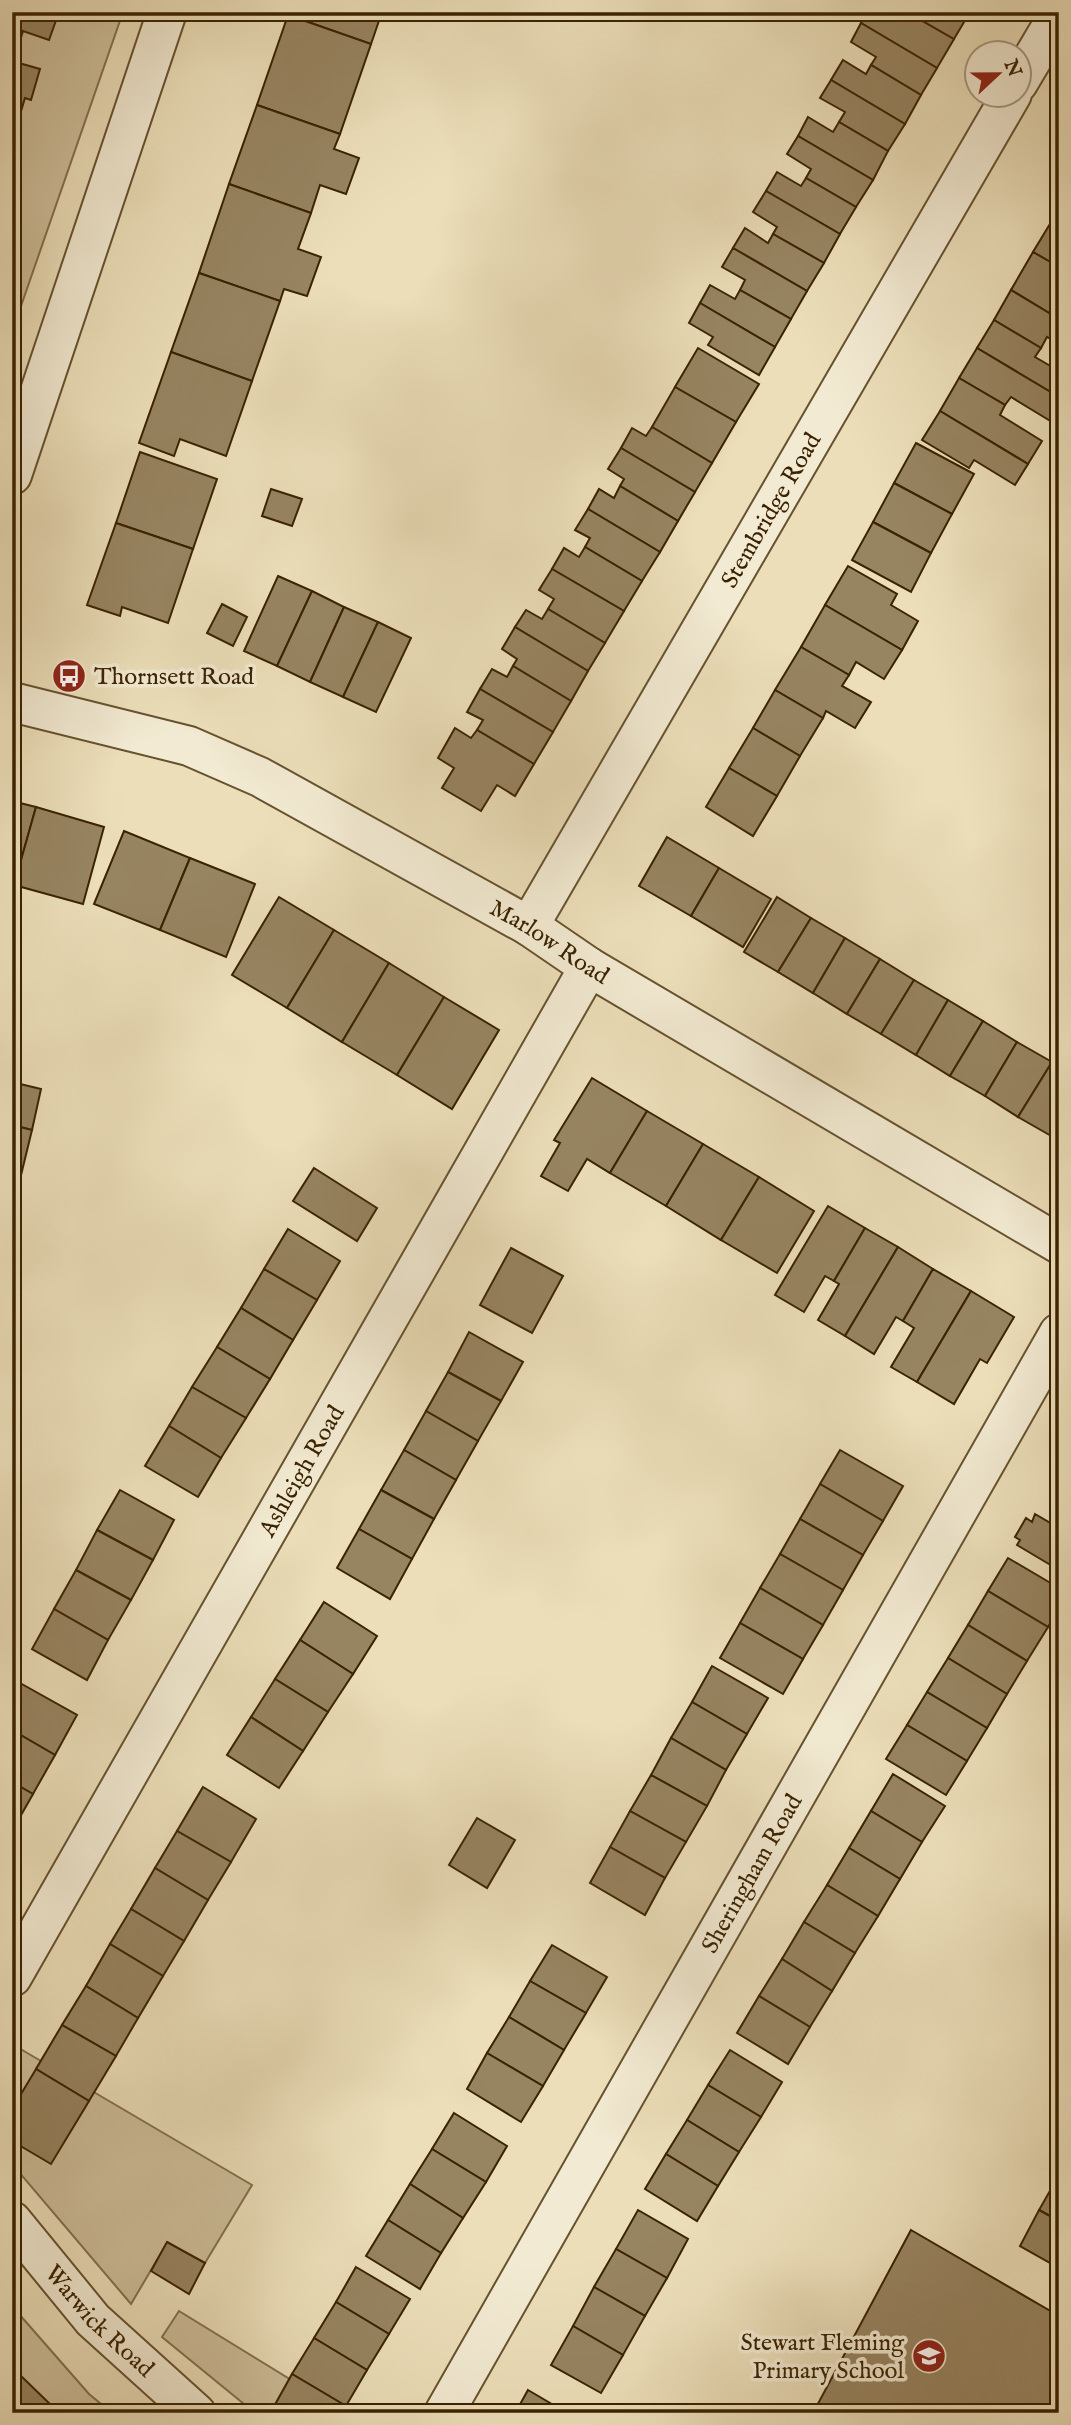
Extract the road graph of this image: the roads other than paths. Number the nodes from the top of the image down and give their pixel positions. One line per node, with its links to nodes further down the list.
1 (167, 12): 5 (street)
2 (1059, 14): 3 (street)
3 (1032, 59)
4 (1004, 108): 7 (street, Stembridge Road)
5 (12, 475)
6 (12, 702): 7 (street, Marlow Road)
7 (529, 926): 8 (street, Marlow Road)
8 (589, 967): 9 (street, Marlow Road); 11 (street, Ashleigh Road)
9 (1059, 1244)
10 (1059, 1333): 14 (street, Sheringham Road)
11 (12, 1977)
12 (12, 2221): 13 (street, Warwick Road)
13 (196, 2413)
14 (444, 2413)

